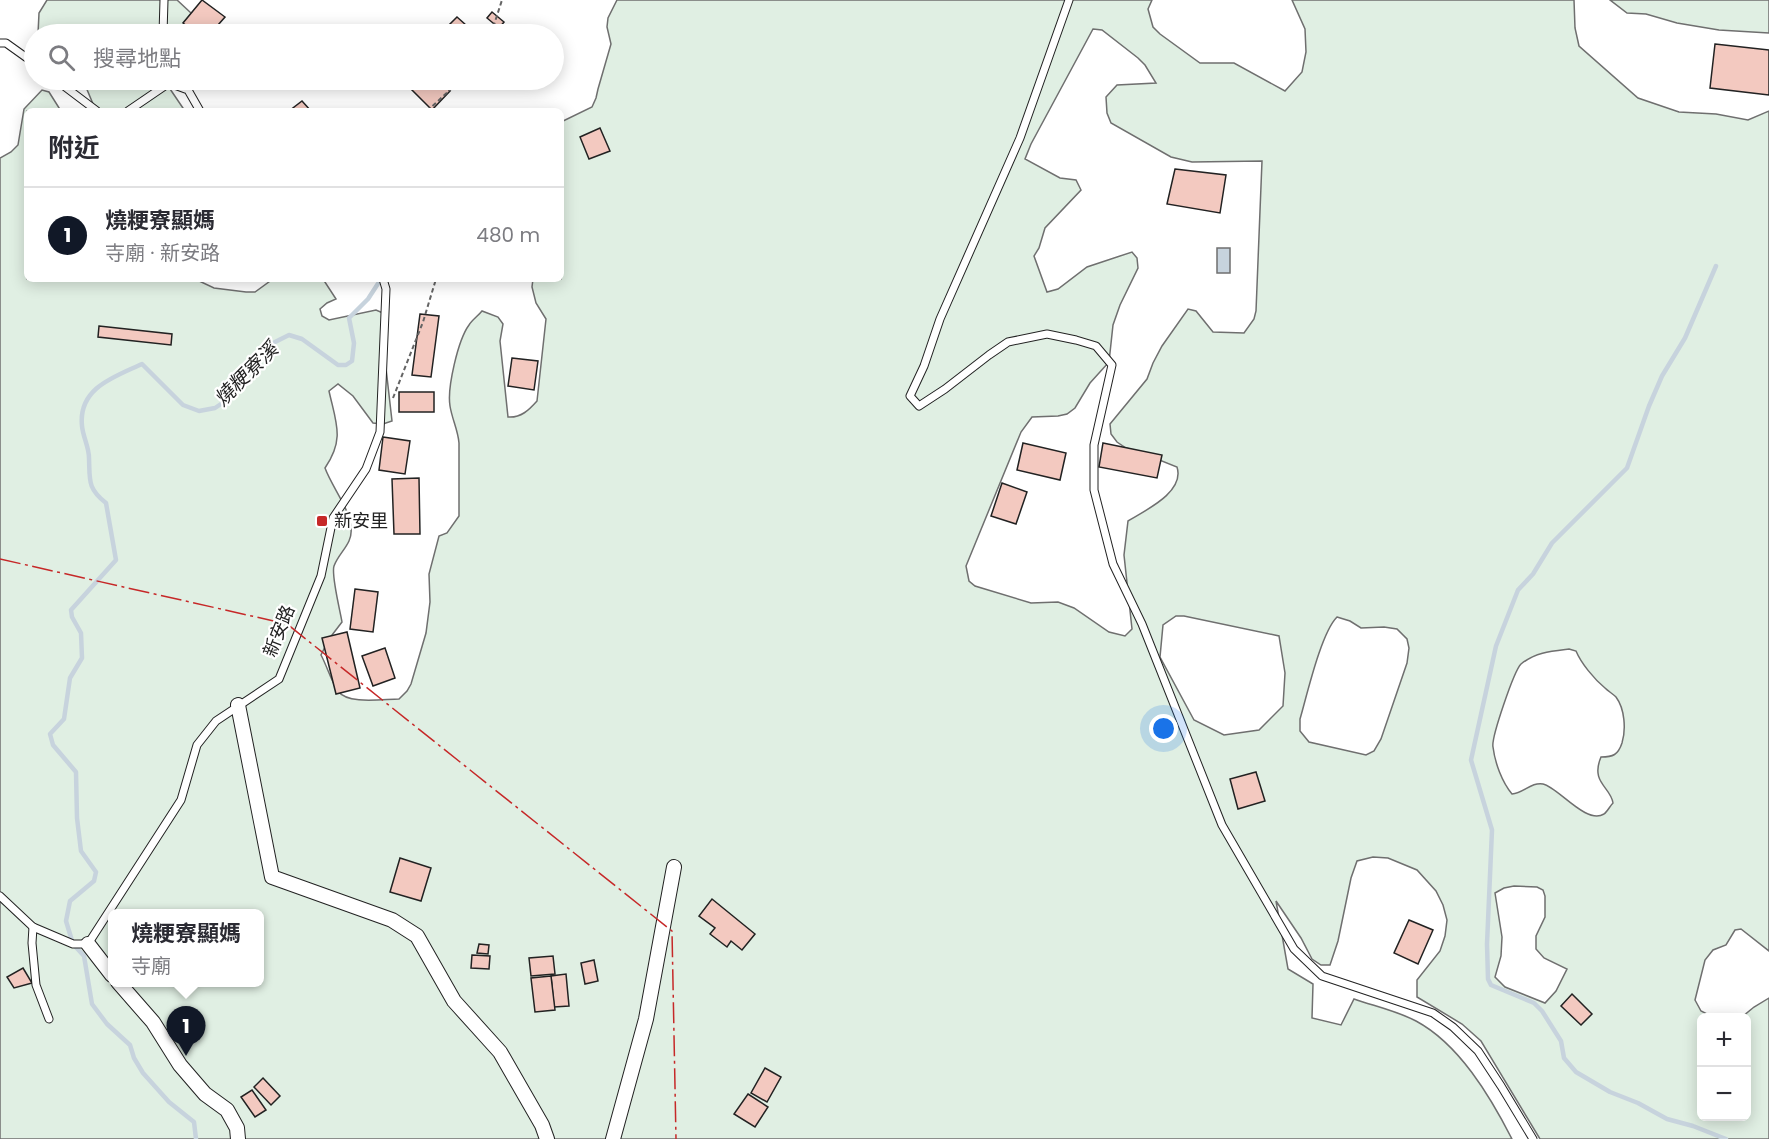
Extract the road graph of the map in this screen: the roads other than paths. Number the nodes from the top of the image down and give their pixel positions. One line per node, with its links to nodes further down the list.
1 (164, 0): 3 (lane)
2 (1069, 0): 26 (lane)
3 (163, 24)
4 (0, 43): 5 (lane)
5 (24, 56)
6 (69, 90): 9 (lane)
7 (156, 90): 10 (lane)
8 (188, 90): 11 (lane)
9 (93, 108)
10 (132, 108)
11 (198, 108)
12 (384, 282): 13 (lane, 新安路)
13 (238, 705): 16 (lane, 新安路); 24 (street)
14 (674, 867): 25 (street)
15 (0, 896): 18 (lane)
16 (111, 909)
17 (108, 913): 19 (lane, 新安路)
18 (33, 927): 19 (lane); 22 (lane)
19 (88, 944): 20 (street)
20 (108, 970)
21 (122, 987): 23 (street)
22 (49, 1018)
23 (238, 1139)
24 (548, 1139)
25 (613, 1139)
26 (1533, 1139)

